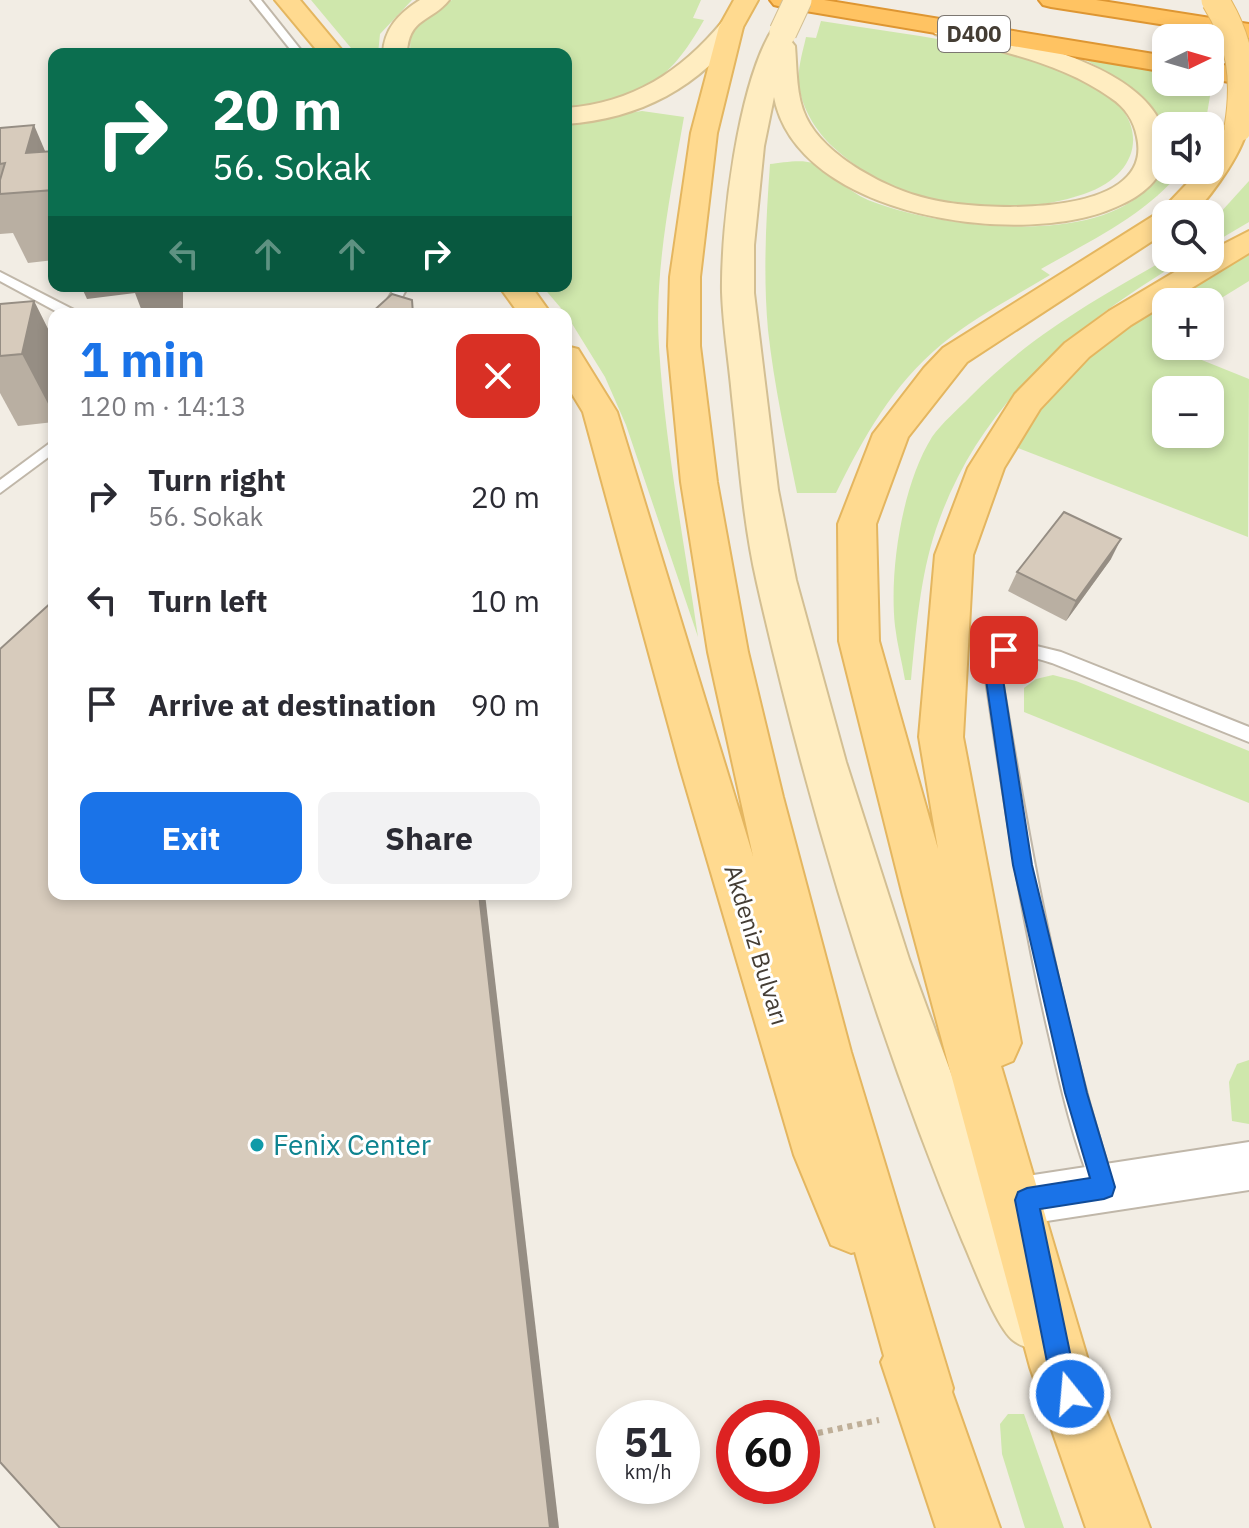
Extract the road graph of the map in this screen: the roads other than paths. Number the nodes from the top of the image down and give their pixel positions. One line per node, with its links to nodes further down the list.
1 (256, 0): 17 (lane)
2 (287, 0): 18 (main road)
3 (437, 0): 19 (street)
4 (746, 0): 12 (main road)
5 (782, 0): 13 (highway, D400)
6 (798, 0): 15 (street, bridge)
7 (895, 0): 16 (highway, D400)
8 (1051, 0): 14 (highway)
9 (1171, 0): 11 (highway)
10 (1215, 0): 26 (main road, bridge)
11 (1249, 13)
12 (731, 27): 25 (street); 39 (main road)
13 (944, 29): 15 (street); 22 (highway, D400)
14 (1249, 31)
15 (783, 32): 38 (street)
16 (1152, 42)
17 (294, 48)
18 (328, 48)
19 (396, 48)
20 (1224, 54): 21 (highway)
21 (1249, 58)
22 (1152, 62)
23 (1224, 73): 24 (highway)
24 (1249, 77)
25 (572, 115)
26 (1187, 200)
27 (1152, 228): 38 (main road)
28 (1249, 240): 37 (main road)
29 (0, 276): 30 (lane)
30 (60, 308)
31 (572, 366): 39 (main road, Akdeniz Bulvarı)
32 (48, 450): 33 (lane)
33 (0, 488)
34 (1249, 735): 36 (lane)
35 (1249, 1166): 36 (street)
36 (1104, 1187): 37 (street)
37 (1027, 1200): 38 (main road)
38 (1060, 1367): 41 (main road)
39 (926, 1399): 40 (main road, Akdeniz Bulvarı)
40 (968, 1528)
41 (1118, 1528)

